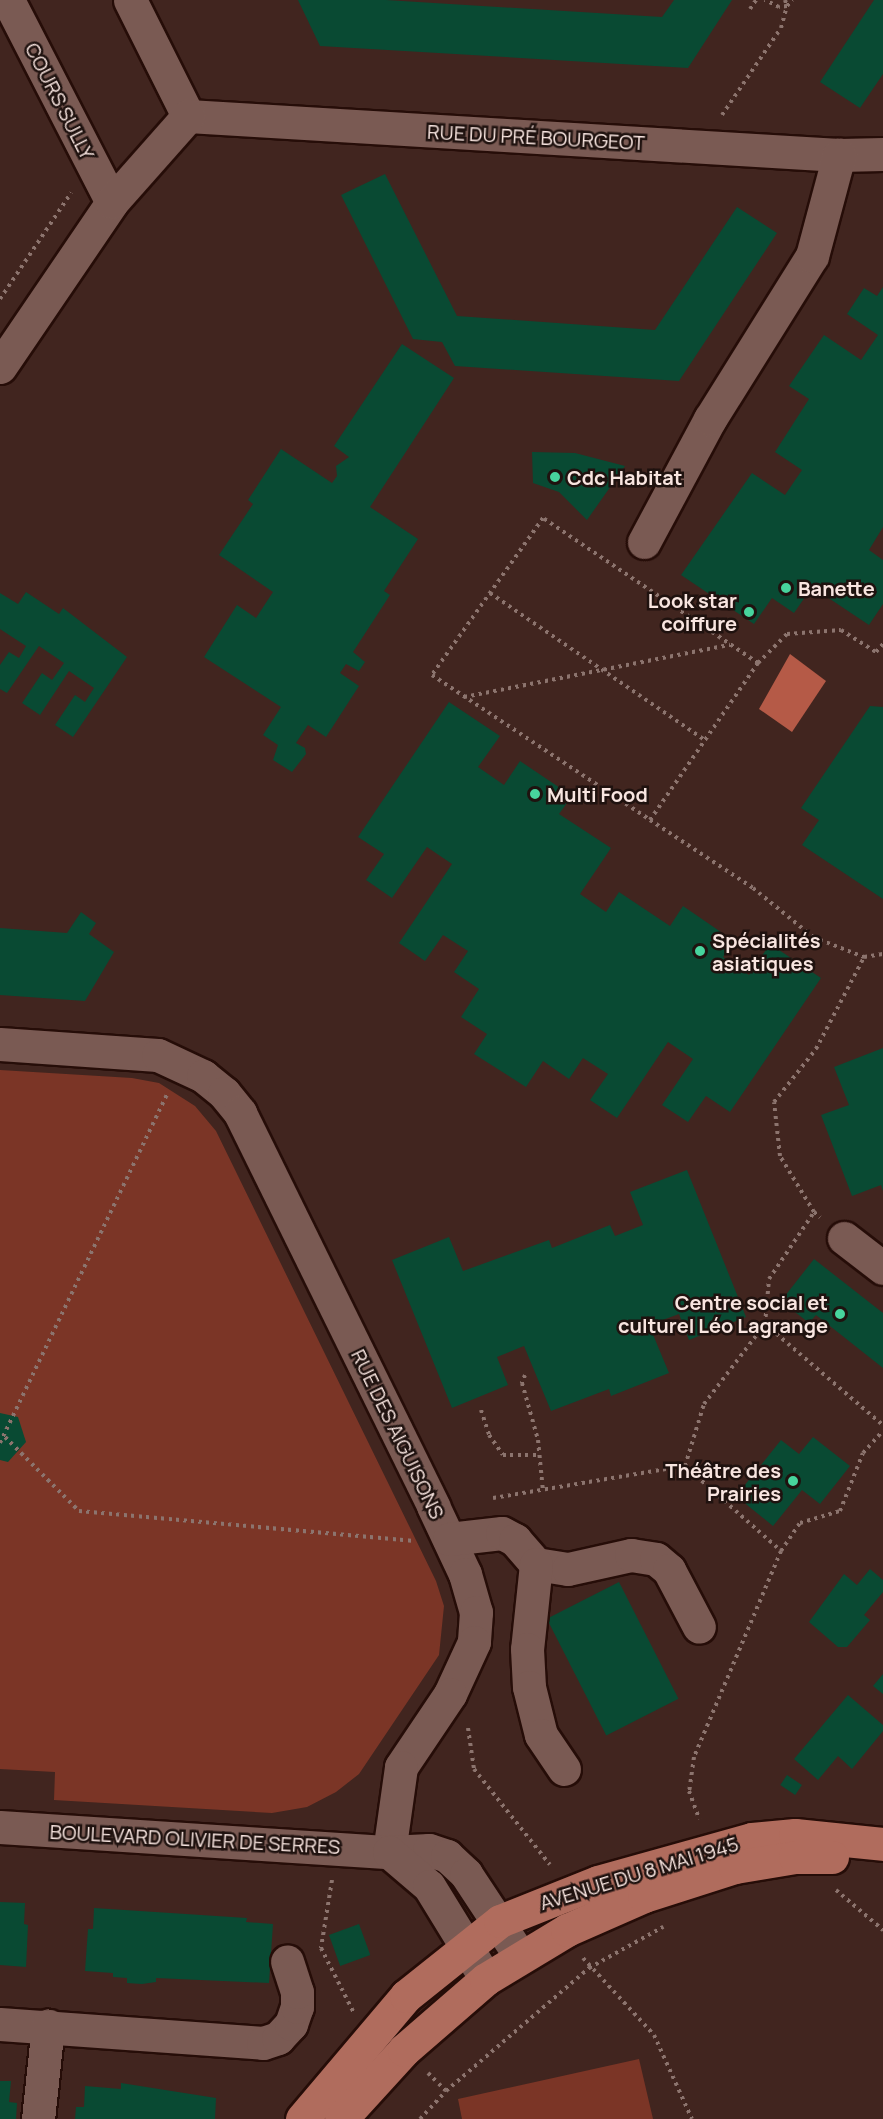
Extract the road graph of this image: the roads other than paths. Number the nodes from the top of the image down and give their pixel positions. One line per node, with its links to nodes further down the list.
1 (8, 0): 6 (street, COURS SULLY)
2 (130, 0): 3 (street)
3 (188, 116): 5 (street, RUE DU PRÉ BOURGEOT); 6 (street)
4 (883, 154): 5 (street, RUE DU PRÉ BOURGEOT)
5 (839, 155): 8 (street)
6 (112, 202): 7 (street)
7 (0, 367)
8 (644, 542)
9 (0, 1044): 12 (street, RUE DES AIGUISONS)
10 (844, 1238): 11 (street)
11 (883, 1268)
12 (449, 1539): 13 (street); 18 (street, RUE DES AIGUISONS)
13 (536, 1564): 14 (street); 15 (street)
14 (699, 1628)
15 (564, 1769)
16 (0, 1827): 18 (street, BOULEVARD OLIVIER DE SERRES)
17 (883, 1844): 20 (main road, AVENUE DU 8 MAI 1945)
18 (389, 1852): 20 (street, BOULEVARD OLIVIER DE SERRES); 21 (street)
19 (883, 1865): 22 (main road, AVENUE DU 8 MAI 1945)
20 (500, 1921): 21 (main road, AVENUE DU 8 MAI 1945); 22 (street, BOULEVARD OLIVIER DE SERRES)
21 (467, 1944): 24 (street); 28 (main road, AVENUE DU 8 MAI 1945)
22 (520, 1956): 24 (main road, AVENUE DU 8 MAI 1945)
23 (287, 1962): 26 (street)
24 (486, 1979): 29 (main road, AVENUE DU 8 MAI 1945)
25 (0, 2024): 26 (street)
26 (48, 2026): 27 (street)
27 (38, 2119)
28 (302, 2119)
29 (341, 2119)

